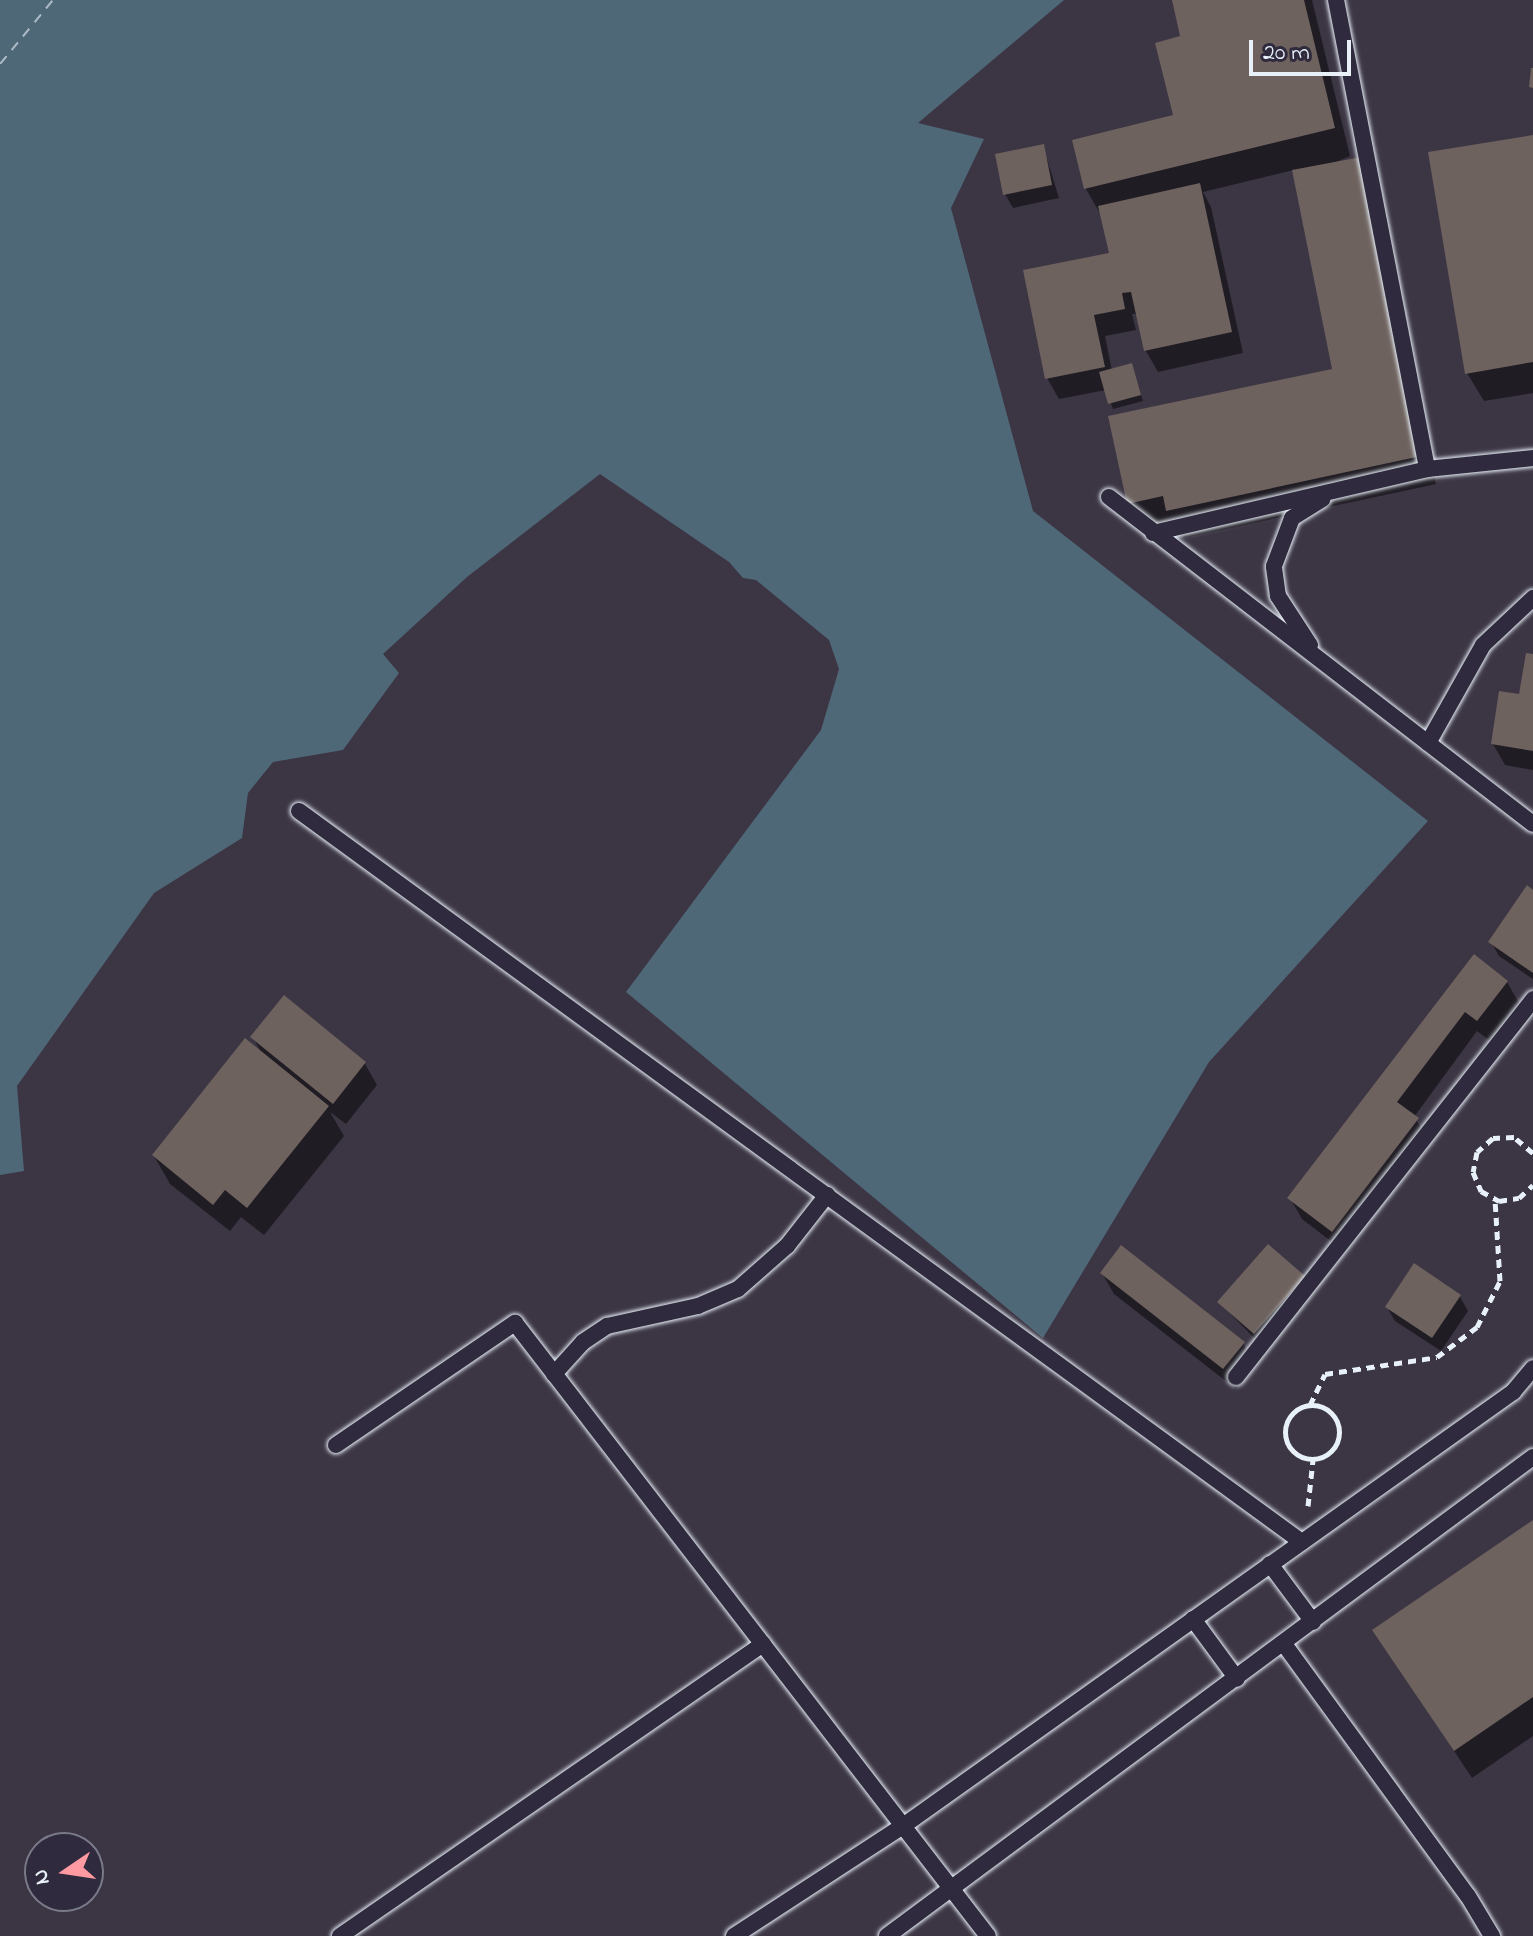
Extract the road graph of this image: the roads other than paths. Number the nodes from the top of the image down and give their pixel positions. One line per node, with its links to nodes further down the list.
1 (1336, 0): 3 (lane)
2 (1533, 458): 3 (lane)
3 (1427, 469): 4 (lane)
4 (1333, 491): 6 (lane); 8 (lane)
5 (1109, 497): 6 (lane)
6 (1153, 533): 8 (lane)
7 (1533, 598): 9 (lane)
8 (1328, 667): 9 (lane)
9 (1428, 743): 11 (lane)
10 (299, 811): 13 (lane)
11 (1533, 824)
12 (1533, 999): 16 (lane)
13 (827, 1195): 15 (lane); 19 (lane)
14 (1533, 1368): 19 (lane)
15 (554, 1374): 17 (lane); 23 (lane)
16 (1236, 1377)
17 (336, 1445)
18 (1533, 1457): 22 (lane)
19 (1298, 1539): 20 (lane)
20 (1270, 1564): 21 (lane); 22 (lane)
21 (1193, 1619): 25 (lane); 26 (lane)
22 (1313, 1622): 24 (lane)
23 (763, 1644): 26 (lane); 28 (lane)
24 (1284, 1644): 25 (lane); 32 (lane)
25 (1237, 1679): 27 (lane)
26 (903, 1826): 27 (lane); 29 (lane)
27 (954, 1891): 30 (lane); 31 (lane)
28 (340, 1936)
29 (734, 1936)
30 (887, 1936)
31 (988, 1936)
32 (1492, 1936)

